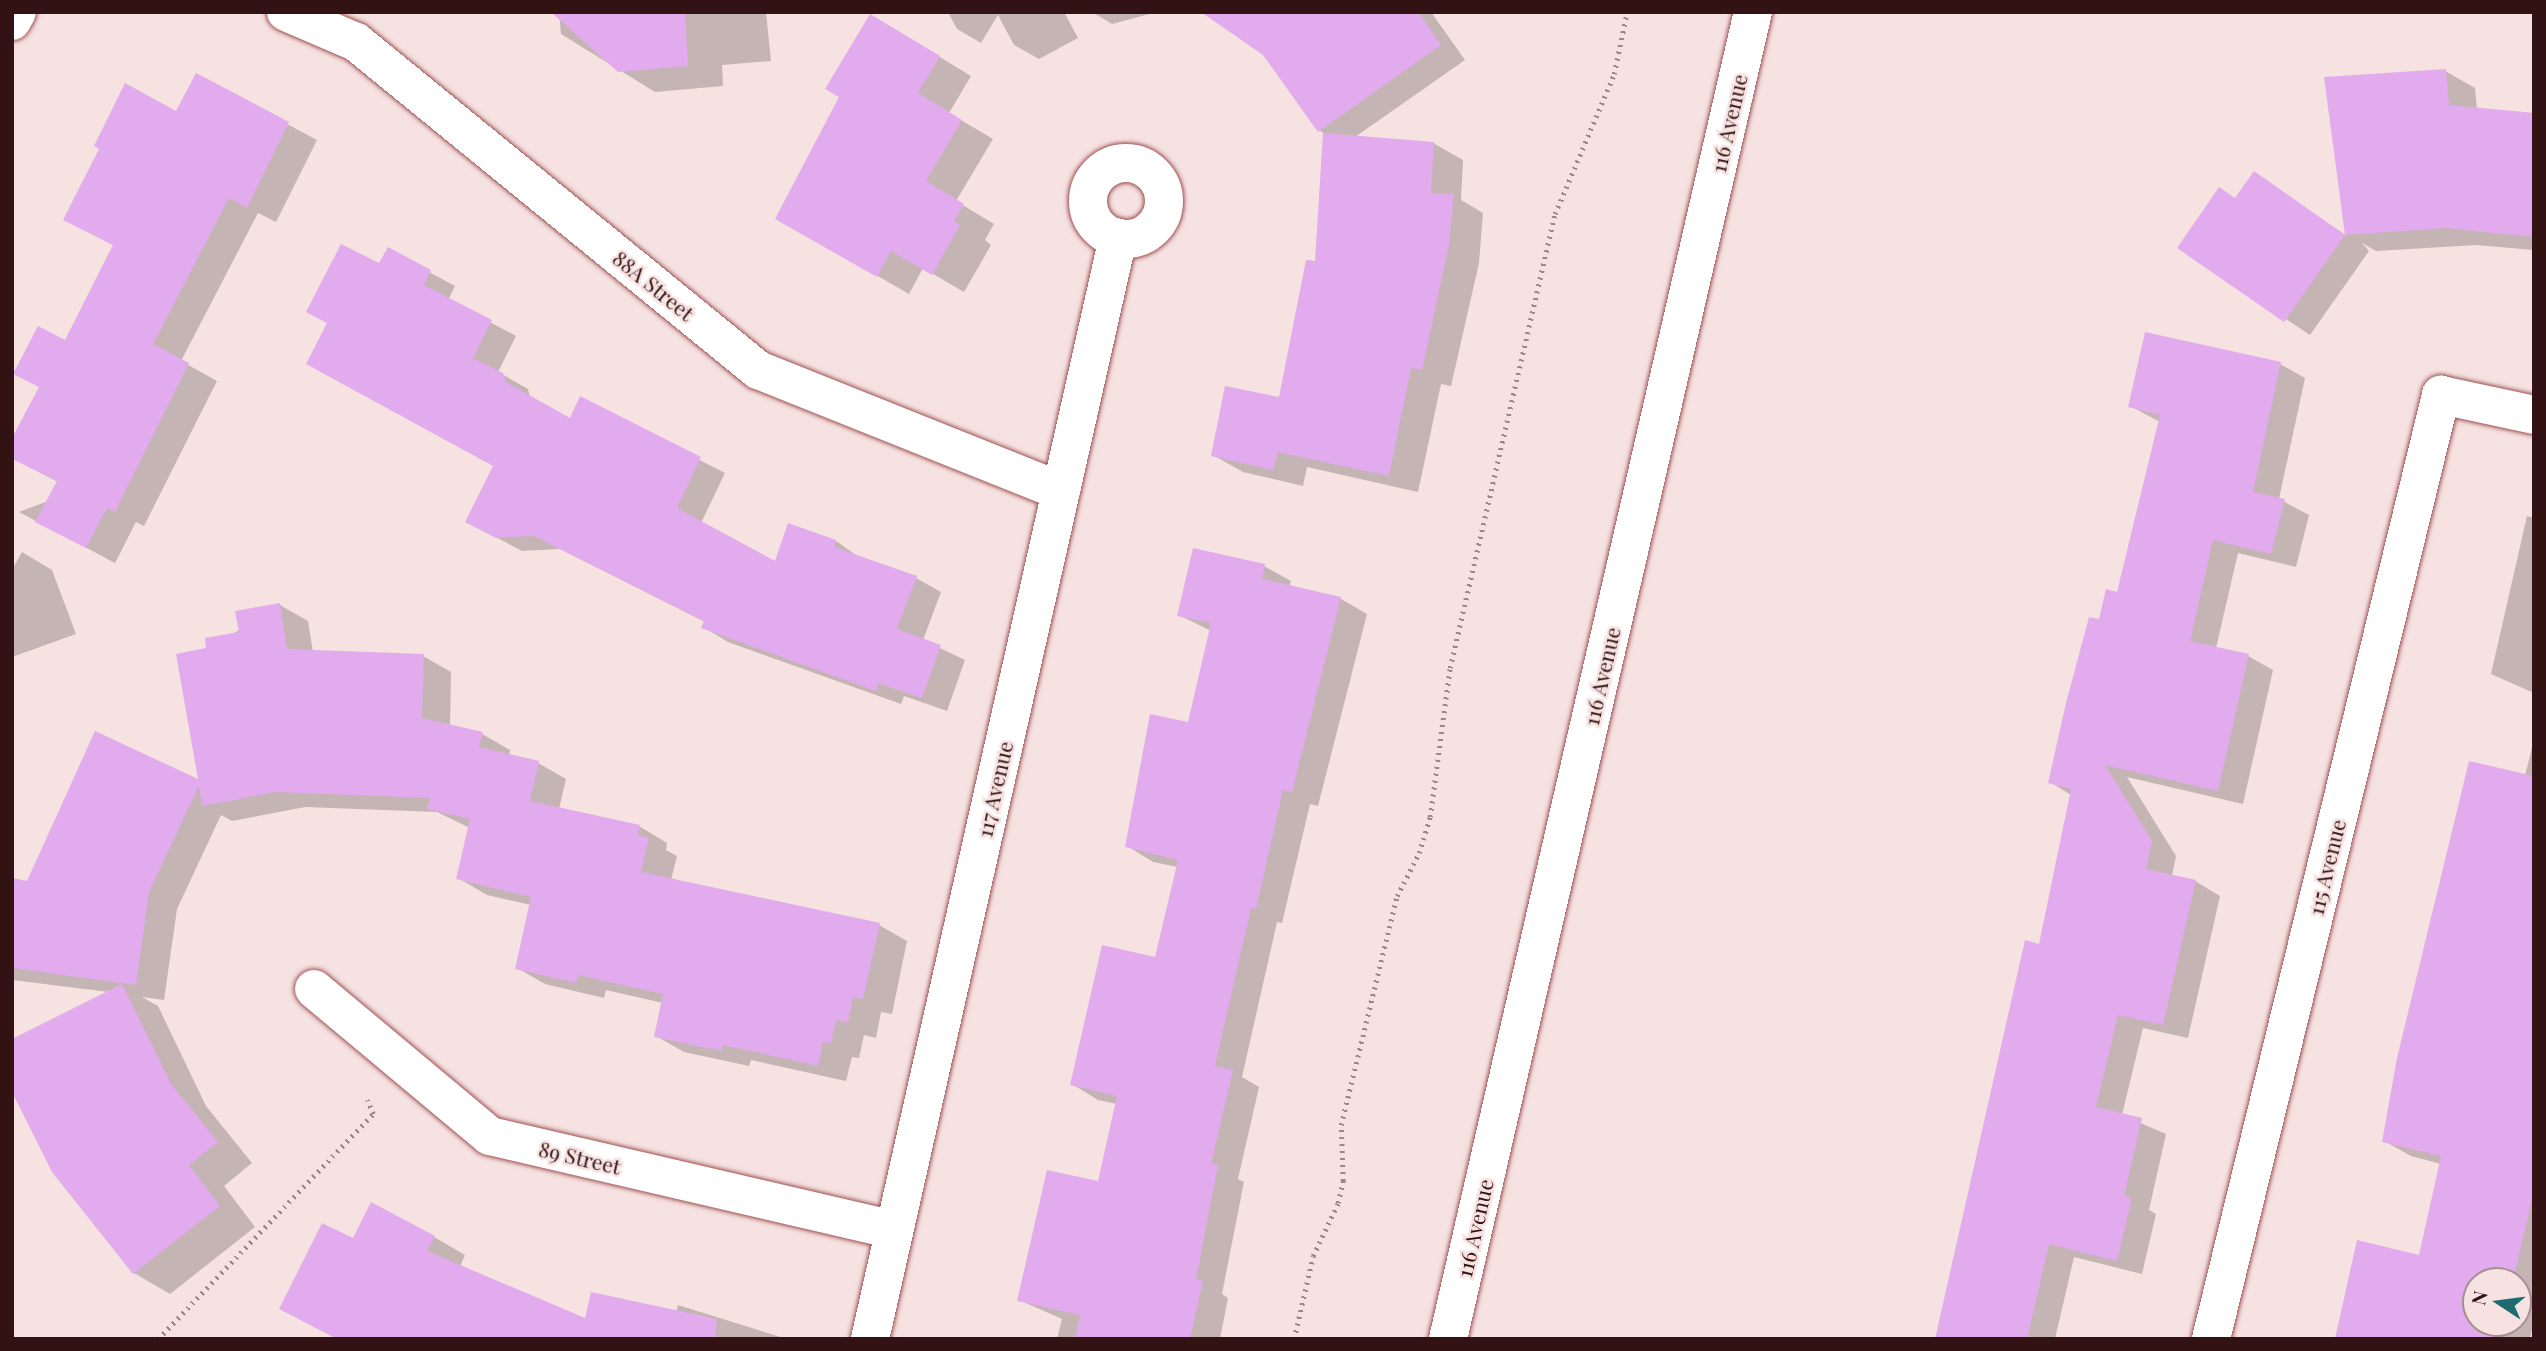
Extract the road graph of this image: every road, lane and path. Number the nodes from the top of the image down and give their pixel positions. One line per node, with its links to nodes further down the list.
1 (17, 12): 5 (street)
2 (286, 12): 8 (street, 88A Street)
3 (1627, 12): 14 (path)
4 (1753, 12): 15 (street, 116 Avenue)
5 (12, 21)
6 (1118, 238): 8 (street, 117 Avenue)
7 (2534, 415): 16 (street, 115 Avenue)
8 (1061, 491): 11 (street, 117 Avenue)
9 (314, 989): 11 (street, 89 Street)
10 (361, 1089): 12 (path)
11 (894, 1230): 13 (street, 117 Avenue)
12 (158, 1339)
13 (870, 1339)
14 (1294, 1339)
15 (1448, 1339)
16 (2211, 1339)

